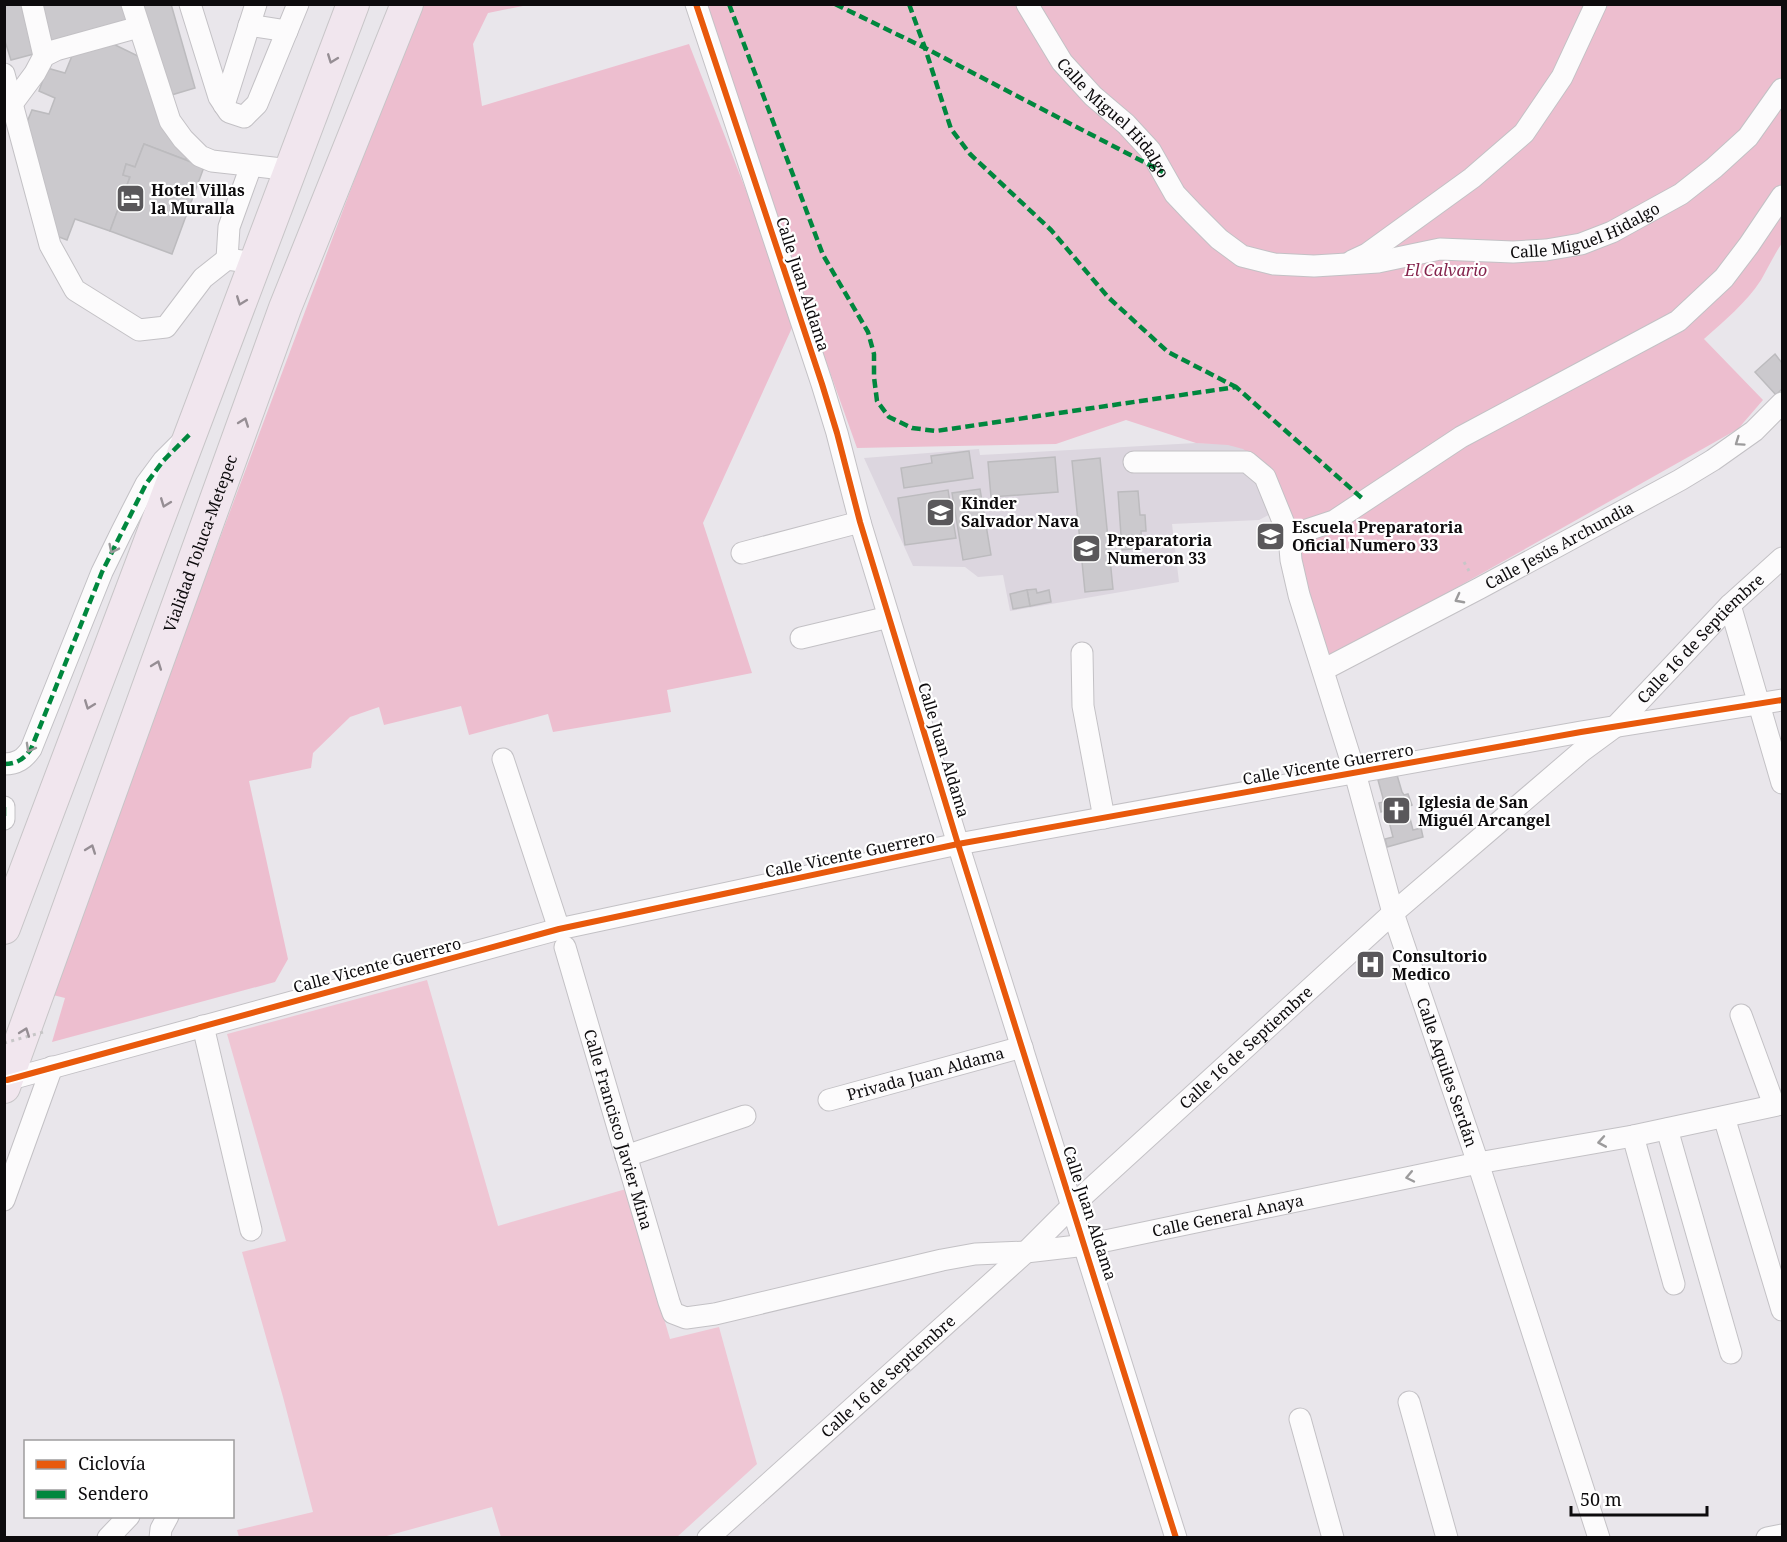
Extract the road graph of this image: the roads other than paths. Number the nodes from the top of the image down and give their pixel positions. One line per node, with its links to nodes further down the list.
1 (32, 4): 16 (street)
2 (132, 4): 13 (street)
3 (190, 4): 14 (street)
4 (205, 4): 14 (street)
5 (256, 4): 12 (street)
6 (298, 4): 15 (street)
7 (353, 4): 22 (highway, one-way to 22)
8 (407, 4): 56 (highway, Vialidad Toluca-Metepec, one-way to 8)
9 (696, 4): 29 (street, Calle Juan Aldama)
10 (1027, 4): 25 (street, Calle Miguel Hidalgo)
11 (1596, 4): 25 (street)
12 (249, 25): 15 (street); 20 (street)
13 (139, 27): 16 (street); 21 (street)
14 (197, 27): 20 (street)
15 (287, 31): 20 (street)
16 (44, 56): 19 (street)
17 (4, 74): 19 (street)
18 (1782, 89): 25 (street, Calle Miguel Hidalgo)
19 (12, 104): 24 (street)
20 (224, 105)
21 (251, 166): 22 (street); 24 (street)
22 (291, 170): 24 (highway)
23 (1782, 196): 30 (street)
24 (241, 261): 27 (highway, one-way to 27)
25 (1347, 264)
26 (1782, 403): 37 (street, Calle Jesús Archundia, one-way to 37)
27 (192, 432): 42 (street, one-way to 42); 50 (highway, one-way to 50)
28 (1134, 462): 30 (street, Calle Aquiles Serdán)
29 (860, 522): 31 (street); 34 (street, Calle Juan Aldama)
30 (1289, 536): 37 (street, Calle Aquiles Serdán)
31 (742, 553)
32 (1782, 558): 33 (street, Calle 16 de Septiembre)
33 (1730, 605): 39 (street); 40 (street, Calle 16 de Septiembre)
34 (889, 617): 35 (street); 48 (street, Calle Juan Aldama)
35 (801, 638)
36 (1082, 653): 46 (street)
37 (1323, 670): 43 (street, Calle Aquiles Serdán)
38 (1782, 700): 39 (street, Calle Vicente Guerrero)
39 (1760, 704): 40 (street, Calle Vicente Guerrero); 44 (street)
40 (1616, 726): 43 (street, Calle Vicente Guerrero); 49 (street, Calle 16 de Septiembre)
41 (503, 759): 51 (street, Calle Francisco Javier Mina)
42 (4, 764)
43 (1355, 773): 46 (street, Calle Vicente Guerrero); 49 (street, Calle Aquiles Serdán)
44 (1782, 783)
45 (4, 807): 47 (street)
46 (1104, 818): 48 (street, Calle Vicente Guerrero)
47 (4, 819)
48 (958, 844): 51 (street, Calle Vicente Guerrero); 54 (street, Calle Juan Aldama)
49 (1394, 913): 64 (street, Calle Aquiles Serdán); 66 (street, Calle 16 de Septiembre)
50 (4, 928)
51 (562, 938): 53 (street, Calle Vicente Guerrero); 63 (street, Calle Francisco Javier Mina)
52 (1741, 1015): 58 (street)
53 (203, 1026): 55 (street, Calle Vicente Guerrero); 67 (street)
54 (1022, 1047): 57 (street, Privada Juan Aldama); 66 (street, Calle Juan Aldama)
55 (52, 1067): 56 (street, Calle Vicente Guerrero); 65 (street)
56 (6, 1083)
57 (829, 1100)
58 (1778, 1105): 60 (street, Calle General Anaya)
59 (745, 1116): 63 (street)
60 (1724, 1117): 61 (street, Calle General Anaya); 71 (street)
61 (1667, 1129): 62 (street, Calle General Anaya); 73 (street)
62 (1633, 1136): 64 (street, Calle General Anaya, one-way to 64); 70 (street)
63 (626, 1156): 72 (street, Calle Francisco Javier Mina)
64 (1478, 1163): 68 (street, Calle General Anaya, one-way to 68); 85 (street, Calle Aquiles Serdán)
65 (4, 1200)
66 (1073, 1205): 68 (street, Calle Juan Aldama); 69 (street, Calle 16 de Septiembre)
67 (251, 1230)
68 (1086, 1245): 69 (street, Calle General Anaya); 82 (street, Calle Juan Aldama)
69 (1026, 1252): 72 (street, Calle General Anaya); 81 (street, Calle 16 de Septiembre)
70 (1674, 1284)
71 (1782, 1310)
72 (673, 1312)
73 (1731, 1353)
74 (1409, 1402): 84 (street)
75 (1300, 1419): 83 (street)
76 (127, 1518): 79 (street)
77 (167, 1518): 80 (street)
78 (1782, 1535): 86 (street)
79 (108, 1538)
80 (160, 1538)
81 (708, 1538)
82 (1176, 1538)
83 (1333, 1538)
84 (1447, 1538)
85 (1599, 1538)
86 (1767, 1538)

